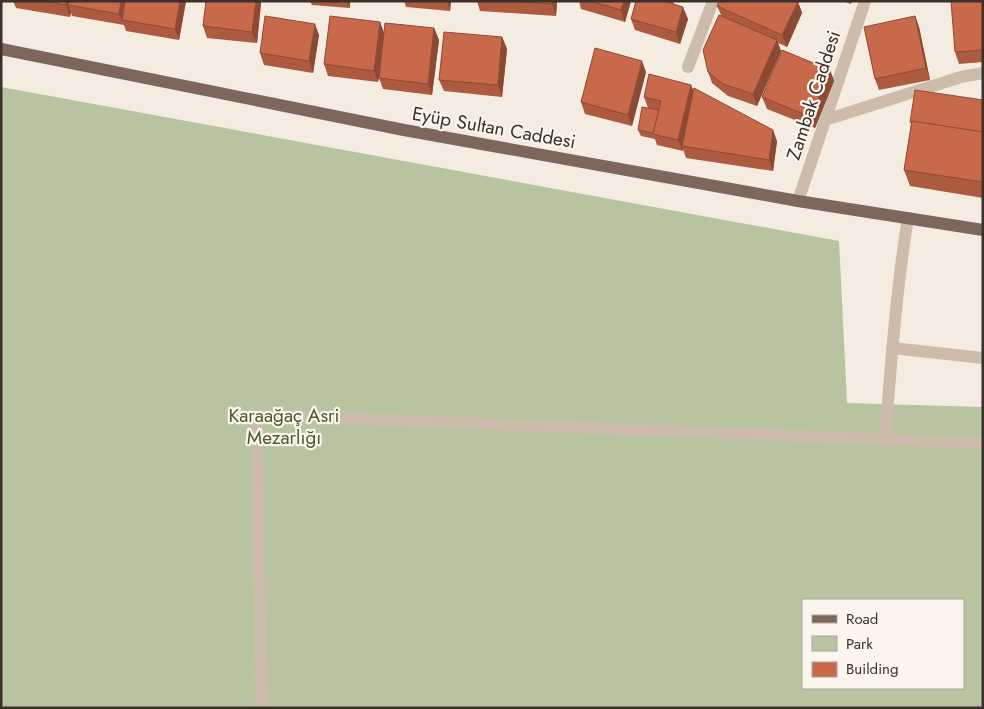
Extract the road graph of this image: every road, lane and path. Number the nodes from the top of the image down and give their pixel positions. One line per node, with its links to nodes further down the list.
1 (713, 1): 4 (street)
2 (864, 1): 6 (street, Zambak Caddesi)
3 (1, 49): 7 (main road, Eyüp Sultan Caddesi)
4 (688, 68)
5 (983, 73): 6 (street)
6 (825, 120): 7 (street, Zambak Caddesi)
7 (798, 201): 8 (main road, Eyüp Sultan Caddesi)
8 (908, 218): 9 (main road, Eyüp Sultan Caddesi); 10 (street)
9 (983, 230)
10 (892, 348): 11 (street); 12 (street)
11 (983, 358)
12 (885, 440): 13 (street); 14 (street)
13 (983, 443)
14 (260, 708)

